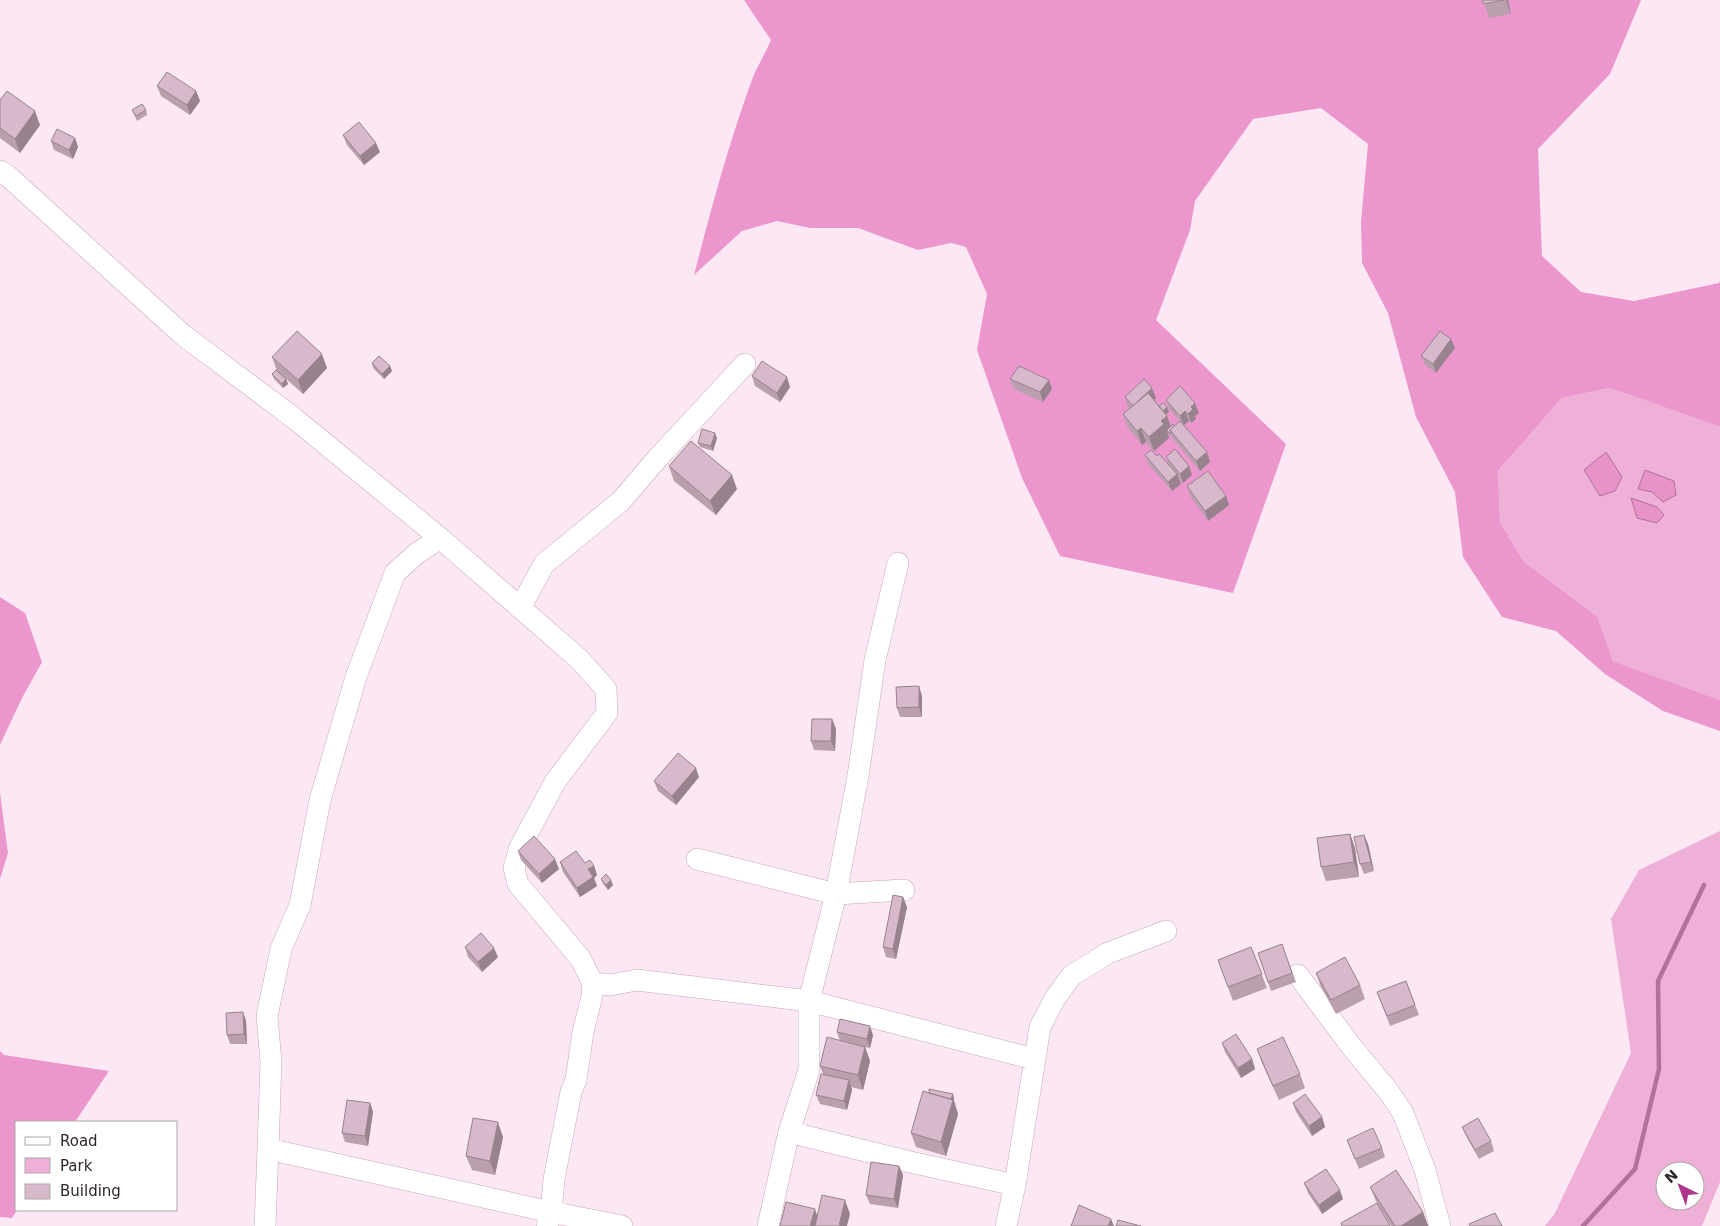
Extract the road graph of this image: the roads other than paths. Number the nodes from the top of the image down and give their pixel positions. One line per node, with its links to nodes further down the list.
1 (0, 171): 3 (street)
2 (745, 364): 5 (street)
3 (440, 538): 5 (street); 15 (street)
4 (898, 563): 8 (street)
5 (520, 608): 11 (street)
6 (697, 859): 8 (street)
7 (904, 890): 8 (street)
8 (836, 894): 12 (street)
9 (1166, 930): 13 (street)
10 (1298, 976): 22 (street)
11 (593, 983): 12 (street); 17 (street)
12 (808, 1001): 13 (street); 14 (street)
13 (1034, 1059): 16 (street)
14 (788, 1132): 16 (street); 20 (street)
15 (268, 1149): 17 (street); 18 (street)
16 (1015, 1185): 21 (street)
17 (549, 1219): 19 (street)
18 (265, 1226)
19 (622, 1226)
20 (768, 1226)
21 (1006, 1226)
22 (1440, 1226)

